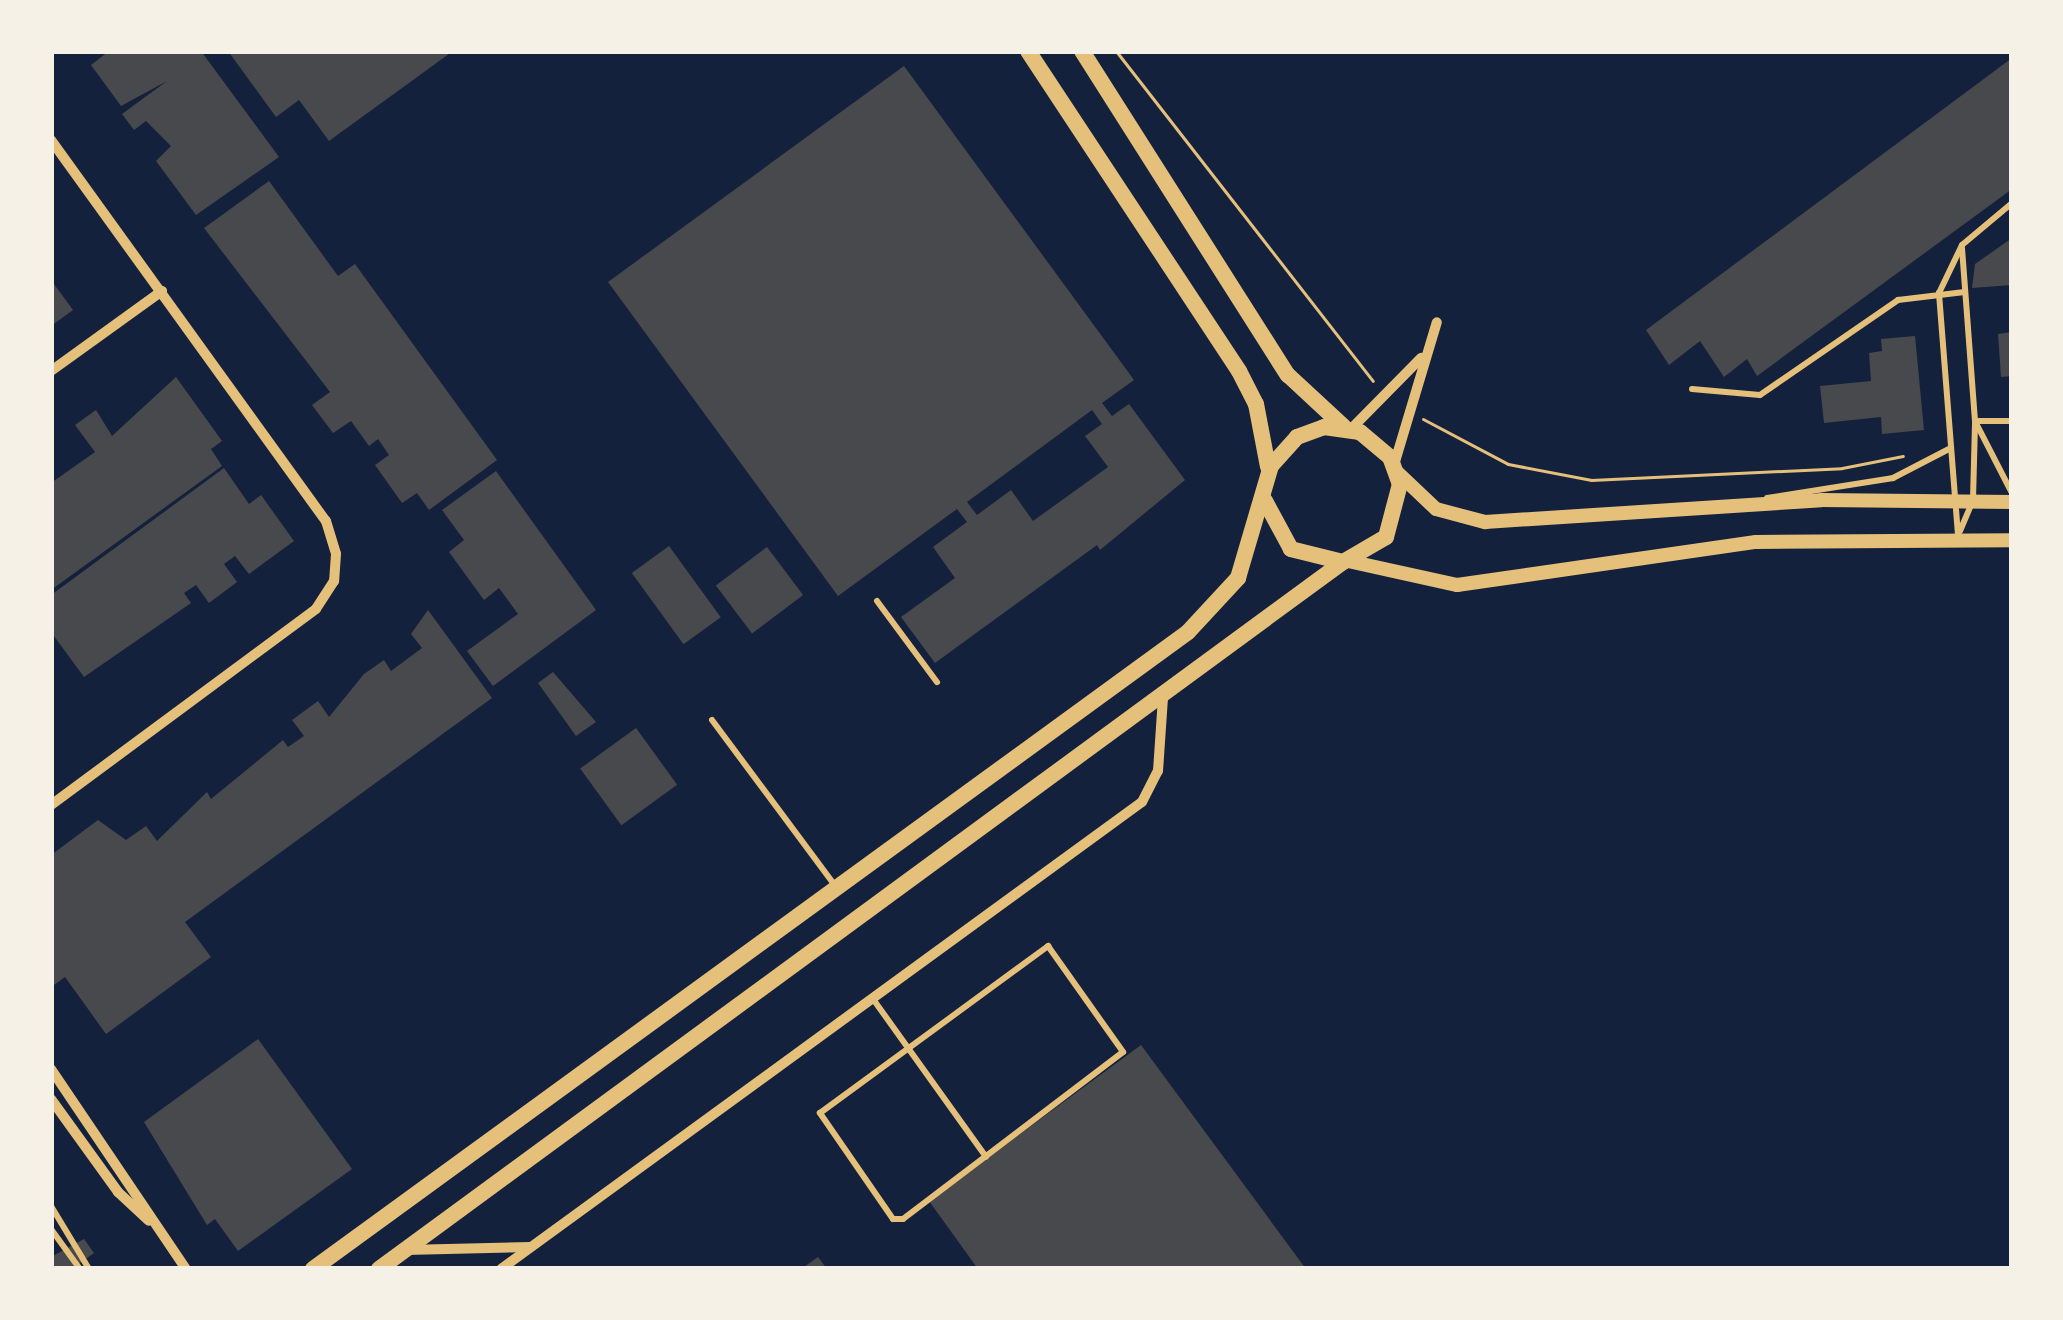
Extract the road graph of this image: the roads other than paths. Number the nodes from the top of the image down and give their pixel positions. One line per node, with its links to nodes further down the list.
1 (1028, 51): 18 (main road)
2 (1082, 51): 15 (main road)
3 (51, 140): 6 (street)
4 (2012, 203): 5 (lane)
5 (1962, 245): 7 (lane); 8 (lane)
6 (162, 291): 11 (street); 31 (street)
7 (1965, 292): 8 (lane); 14 (lane)
8 (1939, 293): 12 (lane); 16 (lane)
9 (1436, 322): 10 (street)
10 (1423, 356): 15 (street); 17 (street)
11 (51, 371)
12 (1692, 389)
13 (2012, 421): 14 (lane)
14 (1976, 422): 19 (lane); 21 (lane)
15 (1347, 428): 17 (main road); 18 (main road)
16 (1949, 449): 20 (lane); 23 (lane)
17 (1396, 469): 23 (street); 26 (main road)
18 (1267, 475): 22 (main road)
19 (2012, 497): 21 (street)
20 (1950, 499): 21 (street); 23 (street); 24 (lane)
21 (1973, 500): 24 (lane)
22 (1265, 501): 26 (main road); 32 (main road)
23 (1710, 508)
24 (1958, 535): 25 (street); 26 (street)
25 (2012, 540)
26 (1346, 562): 29 (main road)
27 (877, 601): 28 (lane)
28 (937, 682)
29 (1163, 697): 33 (street); 42 (main road)
30 (712, 720): 32 (lane)
31 (51, 806)
32 (836, 887): 45 (main road)
33 (873, 999): 34 (lane); 41 (street)
34 (908, 1047): 37 (lane); 37 (lane); 37 (lane)
35 (51, 1069): 39 (street)
36 (51, 1100): 39 (street)
37 (986, 1156)
38 (51, 1206): 43 (lane)
39 (156, 1227): 44 (street)
40 (51, 1229): 43 (lane)
41 (533, 1246): 42 (street); 47 (street)
42 (404, 1250): 46 (main road)
43 (84, 1269)
44 (186, 1269)
45 (314, 1269)
46 (379, 1269)
47 (501, 1269)

